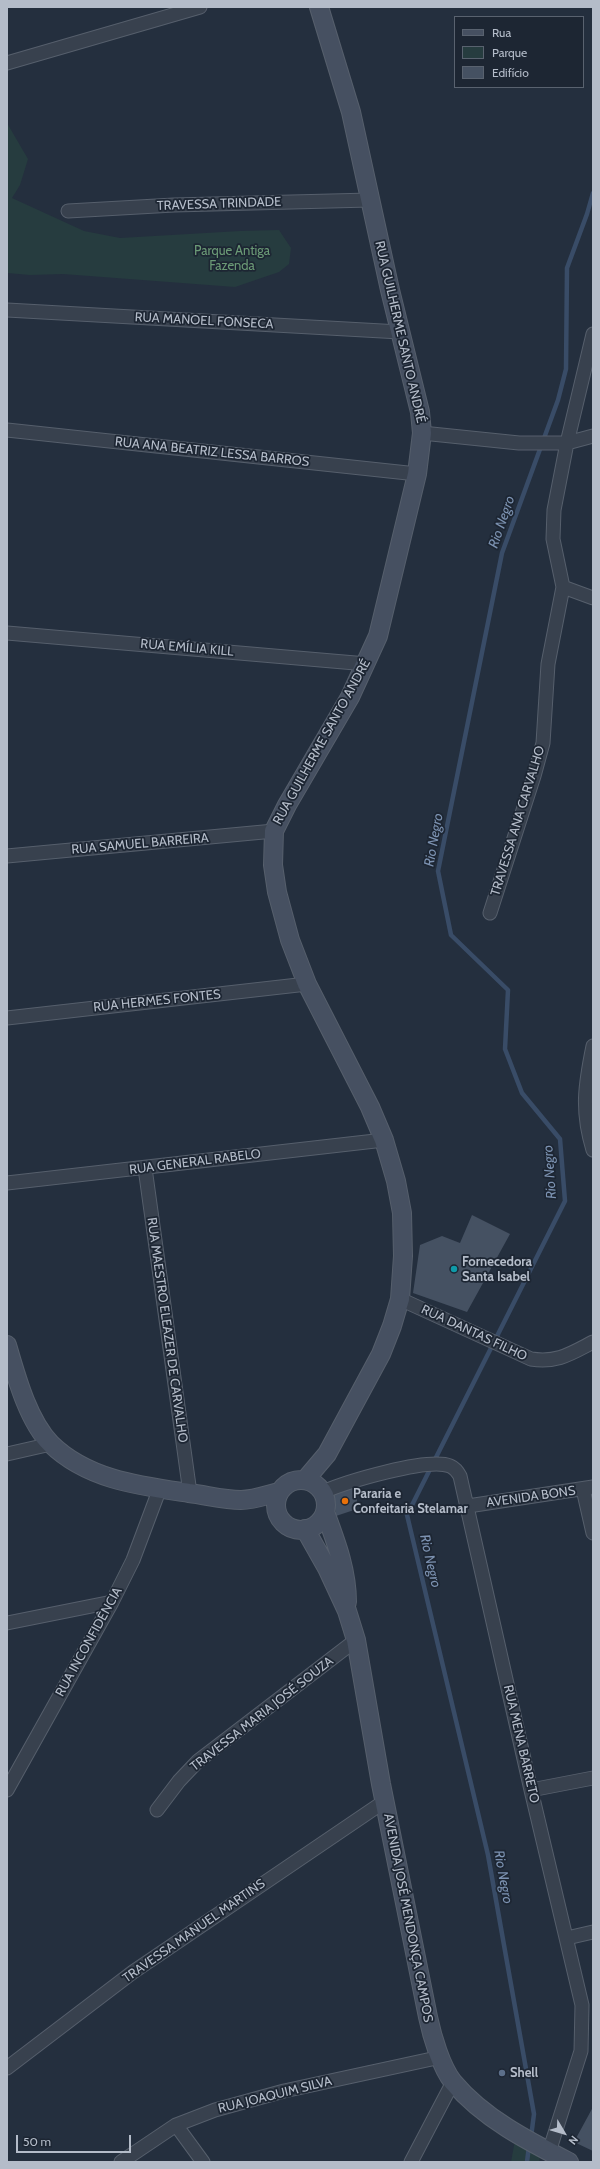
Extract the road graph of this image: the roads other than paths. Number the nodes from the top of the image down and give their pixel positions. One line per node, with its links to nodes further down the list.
1 (200, 7): 3 (street)
2 (319, 7): 4 (street, RUA GUILHERME SANTO ANDRÉ)
3 (7, 63)
4 (370, 200): 5 (street, TRAVESSA TRINDADE); 7 (street, RUA GUILHERME SANTO ANDRÉ)
5 (68, 211)
6 (7, 310): 7 (street, RUA MANOEL FONSECA)
7 (400, 332): 10 (street, RUA GUILHERME SANTO ANDRÉ)
8 (593, 334): 12 (street)
9 (7, 430): 13 (street, RUA ANA BEATRIZ LESSA BARROS)
10 (422, 433): 12 (street); 13 (street, RUA GUILHERME SANTO ANDRÉ)
11 (593, 436): 12 (street)
12 (567, 443): 14 (street)
13 (417, 474): 17 (street, RUA GUILHERME SANTO ANDRÉ)
14 (563, 587): 15 (street); 20 (street, TRAVESSA ANA CARVALHO)
15 (593, 598)
16 (7, 633): 17 (street, RUA EMÍLIA KILL)
17 (366, 664): 18 (street, RUA GUILHERME SANTO ANDRÉ)
18 (274, 831): 19 (street, RUA SAMUEL BARREIRA); 21 (street, RUA GUILHERME SANTO ANDRÉ)
19 (7, 856)
20 (490, 913)
21 (308, 984): 22 (street, RUA HERMES FONTES); 24 (street, RUA GUILHERME SANTO ANDRÉ)
22 (7, 1018)
23 (593, 1046): 25 (street)
24 (384, 1140): 26 (street, RUA GENERAL RABELO); 28 (street, RUA GUILHERME SANTO ANDRÉ)
25 (593, 1150)
26 (145, 1168): 27 (street, RUA GENERAL RABELO); 37 (street, RUA MAESTRO ELEAZER DE CARVALHO)
27 (7, 1183)
28 (400, 1299): 29 (street, RUA DANTAS FILHO); 33 (street, RUA GUILHERME SANTO ANDRÉ)
29 (593, 1342)
30 (7, 1345): 31 (street)
31 (51, 1444): 32 (street); 34 (street)
32 (7, 1454)
33 (316, 1487): 36 (street); 39 (street, RUA MENA BARRETO); 40 (street)
34 (160, 1488): 37 (street); 44 (street, RUA INCONFIDÊNCIA)
35 (588, 1488): 39 (street, AVENIDA BONS); 43 (street)
36 (279, 1492): 38 (street); 41 (street)
37 (190, 1493): 38 (street)
38 (242, 1500): 41 (street)
39 (468, 1506): 50 (street, RUA MENA BARRETO)
40 (325, 1512): 42 (street); 45 (street, AVENIDA JOSÉ MENDONÇA CAMPOS)
41 (281, 1520): 42 (street)
42 (305, 1529): 45 (street, AVENIDA JOSÉ MENDONÇA CAMPOS)
43 (593, 1533)
44 (112, 1602): 46 (street); 49 (street, RUA INCONFIDÊNCIA)
45 (347, 1611): 47 (street, AVENIDA JOSÉ MENDONÇA CAMPOS)
46 (7, 1623)
47 (356, 1640): 51 (street, AVENIDA JOSÉ MENDONÇA CAMPOS); 52 (street, TRAVESSA MARIA JOSÉ SOUZA)
48 (593, 1778): 50 (street)
49 (7, 1790)
50 (531, 1790): 54 (street, RUA MENA BARRETO)
51 (384, 1800): 55 (street, AVENIDA JOSÉ MENDONÇA CAMPOS); 56 (street, TRAVESSA MANUEL MARTINS)
52 (157, 1810)
53 (593, 1932): 54 (street)
54 (567, 1938): 59 (street, RUA MENA BARRETO)
55 (441, 2057): 57 (street, AVENIDA JOSÉ MENDONÇA CAMPOS); 58 (street, RUA JOAQUIM SILVA)
56 (7, 2068)
57 (453, 2082): 59 (street, AVENIDA JOSÉ MENDONÇA CAMPOS); 62 (street)
58 (176, 2125): 60 (street, RUA JOAQUIM SILVA); 61 (street)
59 (546, 2150): 63 (street, AVENIDA JOSÉ MENDONÇA CAMPOS)
60 (121, 2162)
61 (203, 2162)
62 (411, 2162)
63 (569, 2162)

